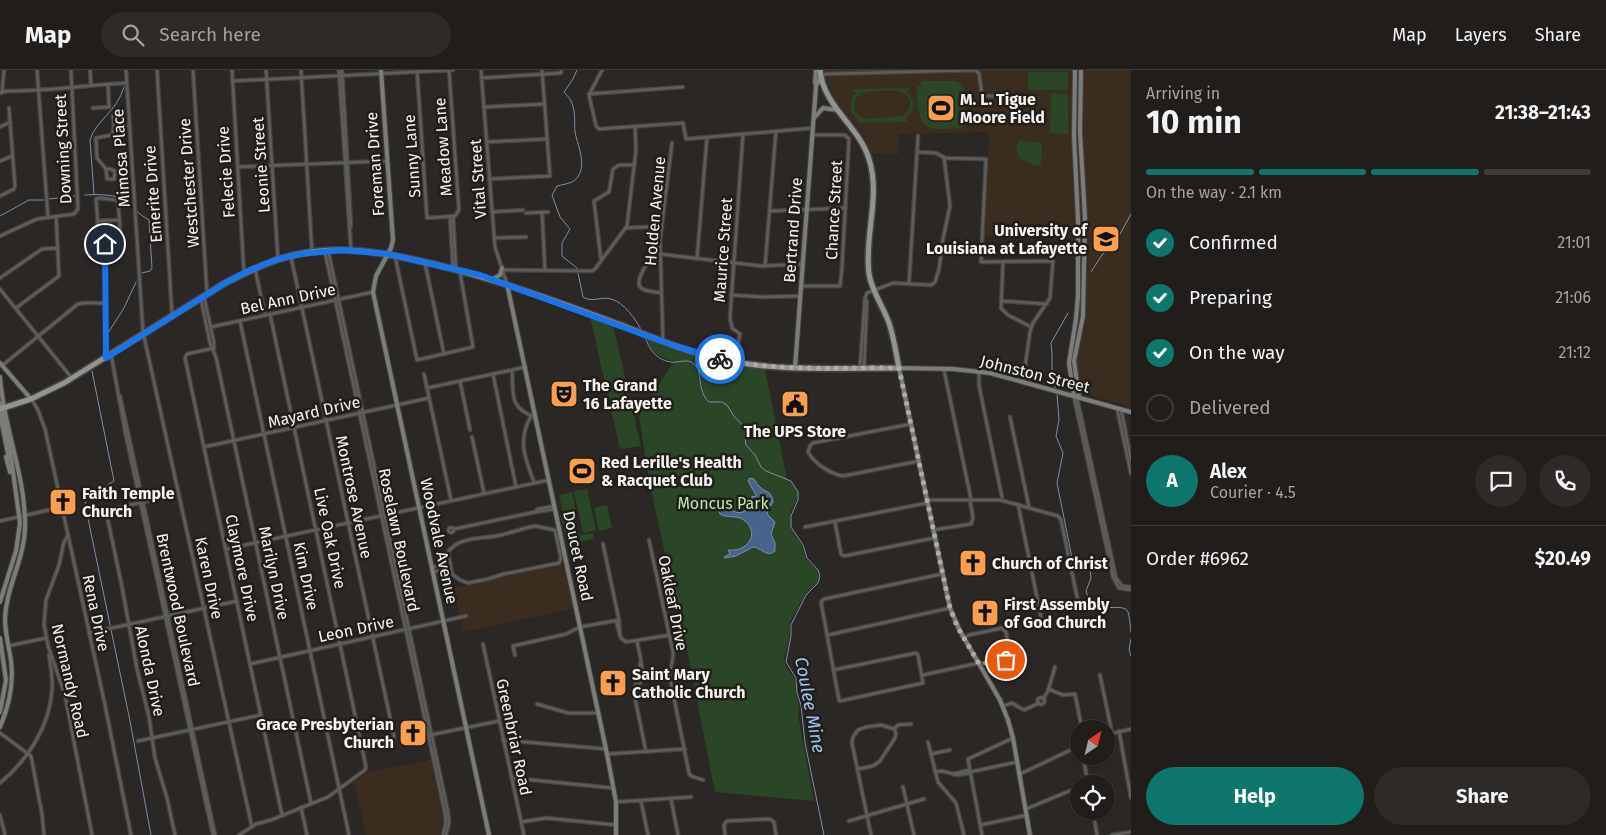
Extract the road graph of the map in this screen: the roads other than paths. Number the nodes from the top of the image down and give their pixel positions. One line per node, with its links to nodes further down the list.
1 (4, 70): 36 (street)
2 (37, 70): 35 (street)
3 (71, 70): 34 (street, Downing Street)
4 (90, 70): 32 (street)
5 (126, 70): 30 (street, Mimosa Place)
6 (157, 70): 142 (street, Emerite Drive)
7 (193, 70): 130 (street, Westchester Drive)
8 (232, 70): 29 (street, Felecie Drive)
9 (266, 70): 28 (street, Leonie Street)
10 (301, 70): 26 (street)
11 (340, 70): 25 (street)
12 (450, 70): 20 (street); 83 (street, Meadow Lane)
13 (481, 70): 27 (street, Vital Street)
14 (542, 70): 24 (street)
15 (561, 70): 24 (street)
16 (602, 70): 38 (street)
17 (816, 70): 37 (street, Bertrand Drive)
18 (1076, 70): 89 (street)
19 (1081, 70): 90 (street)
20 (417, 71): 22 (street); 83 (street, Sunny Lane)
21 (954, 71): 23 (street); 39 (street)
22 (381, 72): 25 (street); 65 (street, Foreman Drive)
23 (821, 73): 37 (street, Bertrand Drive); 44 (main road)
24 (543, 75): 27 (street); 40 (street)
25 (341, 76): 26 (street); 66 (street)
26 (302, 78): 28 (street); 67 (street)
27 (482, 78): 41 (street, Vital Street)
28 (267, 80): 29 (street); 69 (street, Leonie Street)
29 (232, 81): 70 (street, Felecie Drive)
30 (127, 82): 31 (street); 48 (street, Mimosa Place)
31 (108, 84): 32 (street); 43 (street)
32 (91, 85): 34 (street)
33 (683, 87): 38 (street)
34 (72, 88): 35 (street); 82 (street, Downing Street)
35 (39, 90): 36 (street); 84 (street)
36 (1, 93)
37 (816, 93): 46 (street, Bertrand Drive)
38 (589, 94): 49 (street)
39 (1008, 96)
40 (545, 104): 41 (street); 58 (street)
41 (484, 107): 59 (street, Vital Street)
42 (9, 108): 47 (street)
43 (93, 108)
44 (837, 110): 46 (street); 126 (main road)
45 (113, 116): 51 (street)
46 (814, 118): 52 (street, Bertrand Drive)
47 (10, 122): 50 (street); 62 (street)
48 (130, 126): 51 (street); 146 (street, Mimosa Place)
49 (635, 126): 57 (street); 68 (street)
50 (0, 127)
51 (114, 127): 71 (street)
52 (813, 128): 53 (street); 55 (street, Bertrand Drive)
53 (776, 131): 54 (street); 77 (street)
54 (743, 134): 57 (street); 111 (street, Maurice Street)
55 (813, 135): 74 (street, Chance Street); 76 (street, Bertrand Drive)
56 (918, 136): 61 (street)
57 (707, 137): 107 (street)
58 (547, 139): 59 (street); 72 (street)
59 (486, 142): 72 (street, Vital Street)
60 (672, 143): 87 (street, Holden Avenue)
61 (917, 152): 63 (street); 122 (street)
62 (13, 156): 64 (street); 73 (street)
63 (944, 157): 110 (street); 122 (street)
64 (0, 161)
65 (386, 161): 66 (street); 101 (street, Foreman Drive)
66 (346, 162): 67 (street); 98 (street)
67 (307, 164): 69 (street); 100 (street)
68 (634, 165): 88 (street); 108 (street)
69 (272, 166): 70 (street); 106 (street, Leonie Street)
70 (238, 168): 118 (street, Felecie Drive)
71 (106, 170): 71 (street)
72 (489, 179): 78 (street, Vital Street)
73 (0, 196)
74 (845, 208): 76 (street); 123 (street, Chance Street)
75 (522, 210): 78 (street)
76 (807, 210): 77 (street); 112 (street, Bertrand Drive)
77 (770, 211): 113 (street)
78 (492, 212): 93 (street, Vital Street)
79 (542, 212): 80 (street); 81 (street); 117 (street)
80 (548, 212)
81 (526, 213)
82 (56, 216): 84 (street); 96 (street, Downing Street)
83 (452, 216): 115 (street, Meadow Lane)
84 (48, 217): 91 (street)
85 (119, 220): 86 (street); 86 (street); 95 (street)
86 (98, 222): 94 (street)
87 (662, 226): 88 (street); 102 (street, Holden Avenue)
88 (626, 228): 108 (street)
89 (1078, 230): 90 (street); 135 (street)
90 (1085, 230): 137 (street)
91 (0, 236)
92 (526, 237): 93 (street)
93 (494, 238): 116 (street, Vital Street)
94 (99, 239): 95 (street); 99 (street)
95 (105, 244): 99 (street, Brentwood Boulevard)
96 (58, 248): 119 (street); 139 (street, Downing Street)
97 (327, 250): 98 (main road, Johnston Street); 100 (main road, Johnston Street); 132 (street, Roselawn Boulevard)
98 (351, 250): 101 (main road, Johnston Street)
99 (105, 252): 134 (street, Brentwood Boulevard)
100 (312, 252): 103 (main road, Johnston Street)
101 (388, 254): 104 (main road, Johnston Street); 127 (street, Woodvale Avenue)
102 (660, 254): 105 (street, Holden Avenue); 107 (street)
103 (291, 256): 106 (main road, Johnston Street); 138 (street, Montrose Avenue)
104 (397, 256): 109 (main road, Johnston Street); 151 (street)
105 (660, 258): 128 (street, Holden Avenue); 128 (street)
106 (278, 259): 114 (main road, Johnston Street)
107 (697, 259): 111 (street)
108 (601, 260): 117 (street)
109 (425, 262): 115 (main road, Johnston Street); 151 (street)
110 (1004, 262): 133 (street); 136 (street)
111 (733, 264): 113 (street); 129 (street, Maurice Street)
112 (803, 264): 113 (street); 123 (street, Bertrand Drive)
113 (766, 266)
114 (255, 268): 118 (main road, Johnston Street); 141 (street)
115 (456, 269): 120 (main road, Johnston Street); 151 (street, Meadow Lane)
116 (503, 269): 117 (street); 120 (street); 121 (street, Vital Street)
117 (546, 270)
118 (244, 273): 130 (main road, Johnston Street)
119 (0, 278)
120 (493, 279): 121 (main road, Johnston Street)
121 (507, 284): 124 (main road, Johnston Street); 150 (street, Doucet Road)
122 (909, 284): 126 (street)
123 (802, 286): 131 (street, Bertrand Drive)
124 (519, 288): 148 (main road, Johnston Street); 150 (street)
125 (0, 289): 139 (street)
126 (873, 290): 157 (street); 158 (main road)
127 (374, 292): 132 (street, Bel Ann Drive); 172 (street, Woodvale Avenue)
128 (661, 293): 148 (street, Holden Avenue)
129 (731, 295): 131 (street); 153 (street, Maurice Street)
130 (204, 296): 142 (main road, Johnston Street); 144 (street, Marilyn Drive)
131 (801, 296): 156 (street, Bertrand Drive)
132 (337, 300): 138 (street, Bel Ann Drive); 176 (street, Roselawn Boulevard)
133 (1001, 301): 136 (street); 145 (street)
134 (106, 303): 147 (street); 152 (street, Brentwood Boulevard)
135 (1077, 303): 137 (street); 169 (street)
136 (1047, 304): 145 (street)
137 (1083, 304): 169 (street)
138 (302, 307): 140 (street, Bel Ann Drive); 179 (street, Montrose Avenue)
139 (16, 308): 147 (street)
140 (270, 314): 141 (street, Bel Ann Drive); 182 (street, Live Oak Drive)
141 (265, 315): 143 (street, Bel Ann Drive)
142 (172, 316): 146 (main road, Johnston Street)
143 (240, 321): 144 (street, Bel Ann Drive); 184 (street, Kim Drive)
144 (209, 327): 149 (street, Marilyn Drive)
145 (1031, 327): 167 (street)
146 (144, 334): 152 (main road, Johnston Street); 198 (street, Karen Drive)
147 (38, 336): 154 (street); 165 (street)
148 (662, 341): 153 (main road, Johnston Street)
149 (214, 348): 186 (street, Marilyn Drive); 187 (street, Claymore Drive)
150 (522, 350): 155 (street, Doucet Road)
151 (444, 354)
152 (108, 356): 165 (main road, Johnston Street); 202 (street, Brentwood Boulevard)
153 (734, 362): 156 (main road, Johnston Street)
154 (0, 363): 170 (street)
155 (526, 367): 160 (street); 177 (street, Doucet Road)
156 (796, 368): 157 (main road, Johnston Street)
157 (862, 368): 158 (main road, Johnston Street)
158 (899, 368): 159 (street, Johnston Street); 181 (street)
159 (944, 368): 161 (street, Johnston Street); 200 (street)
160 (512, 370): 163 (street); 177 (street)
161 (979, 371): 167 (street, Johnston Street); 199 (street)
162 (424, 374): 168 (street)
163 (493, 374): 166 (street); 195 (street)
164 (0, 377): 173 (street)
165 (72, 378): 170 (main road, Johnston Street)
166 (460, 381): 168 (street); 183 (street)
167 (1023, 381): 169 (street, Johnston Street)
168 (427, 388): 171 (street)
169 (1077, 397): 174 (street, Johnston Street); 231 (street)
170 (31, 398): 173 (main road, Johnston Street); 205 (street, Rena Drive)
171 (429, 398): 172 (street, Mayard Drive); 201 (street)
172 (397, 405): 176 (street, Mayard Drive); 207 (street, Woodvale Avenue)
173 (1, 408): 190 (street); 196 (street)
174 (1119, 409): 175 (street, Johnston Street); 188 (street); 191 (street)
175 (1131, 412)
176 (361, 413): 179 (street, Mayard Drive); 209 (street, Roselawn Boulevard)
177 (534, 416): 193 (street, Doucet Road); 194 (street)
178 (1010, 417): 206 (street)
179 (326, 421): 182 (street, Mayard Drive); 213 (street, Montrose Avenue)
180 (0, 423): 192 (street)
181 (911, 424): 189 (street); 189 (street)
182 (295, 427): 184 (street, Mayard Drive); 216 (street, Live Oak Drive)
183 (470, 430)
184 (265, 434): 186 (street, Mayard Drive); 221 (street, Kim Drive)
185 (472, 438): 197 (street)
186 (234, 441): 187 (street, Mayard Drive); 224 (street, Marilyn Drive)
187 (204, 447): 226 (street, Claymore Drive)
188 (1131, 460)
189 (919, 461): 203 (street)
190 (12, 466): 192 (street); 196 (street)
191 (1131, 474)
192 (14, 480): 211 (street)
193 (549, 480): 194 (street); 208 (street, Doucet Road)
194 (534, 482): 195 (street)
195 (516, 487): 197 (street)
196 (21, 491): 210 (street)
197 (484, 493): 201 (street)
198 (179, 494): 202 (street); 235 (street, Karen Drive)
199 (1002, 497)
200 (970, 499): 203 (street); 204 (street); 219 (street)
201 (451, 500): 207 (street)
202 (142, 502): 237 (street, Brentwood Boulevard); 241 (street, Alonda Drive)
203 (927, 502): 214 (street); 219 (street)
204 (1018, 504): 206 (street); 243 (street)
205 (62, 507): 210 (street); 220 (street, Rena Drive)
206 (1029, 507): 234 (street)
207 (419, 508): 209 (street); 229 (street, Woodvale Avenue)
208 (555, 508): 217 (street); 218 (street, Doucet Road)
209 (383, 515): 213 (street); 244 (street, Roselawn Boulevard)
210 (25, 516): 211 (street); 255 (street)
211 (20, 517): 212 (street); 233 (street)
212 (0, 521)
213 (348, 522): 216 (street); 248 (street, Montrose Avenue)
214 (835, 522): 215 (street); 222 (street)
215 (805, 528)
216 (316, 529): 221 (street); 253 (street, Live Oak Drive)
217 (454, 529)
218 (557, 529): 227 (street); 228 (street); 242 (street, Doucet Road)
219 (933, 530): 222 (street)
220 (68, 535): 245 (street, Rena Drive); 250 (street, Normandy Road)
221 (286, 536): 224 (street); 258 (street, Kim Drive)
222 (934, 538): 230 (street)
223 (649, 540): 246 (street, Oakleaf Drive)
224 (256, 542): 226 (street); 259 (street, Marilyn Drive)
225 (602, 544): 240 (street)
226 (226, 549): 232 (street, Claymore Drive)
227 (450, 564): 228 (street); 229 (street)
228 (451, 568): 229 (street)
229 (432, 570): 239 (street, Woodvale Avenue)
230 (942, 574): 236 (street); 247 (street)
231 (1131, 588)
232 (237, 601): 235 (street); 261 (street, Claymore Drive)
233 (0, 602)
234 (1079, 606)
235 (204, 608): 237 (street); 278 (street, Karen Drive)
236 (950, 608): 247 (street); 251 (street)
237 (167, 616): 241 (street); 284 (street, Brentwood Boulevard)
238 (466, 616): 239 (street, Leon Drive)
239 (443, 621): 244 (street, Leon Drive); 281 (street, Woodvale Avenue)
240 (617, 621): 242 (street); 252 (street)
241 (129, 624): 245 (street); 290 (street, Alonda Drive)
242 (580, 627): 260 (street); 273 (street, Doucet Road)
243 (1043, 627)
244 (407, 629): 248 (street, Leon Drive); 288 (street, Roselawn Boulevard)
245 (89, 633): 339 (street, Rena Drive)
246 (670, 635): 252 (street); 268 (street, Oakleaf Drive)
247 (828, 635): 264 (street)
248 (373, 637): 253 (street, Leon Drive); 294 (street, Montrose Avenue)
249 (0, 638): 256 (street)
250 (46, 638): 255 (street); 257 (street, Normandy Road)
251 (964, 638): 262 (street); 262 (street)
252 (637, 641): 299 (street)
253 (341, 644): 258 (street, Leon Drive); 311 (street, Live Oak Drive)
254 (483, 644): 277 (street, Greenbriar Road)
255 (8, 646): 280 (street)
256 (1, 648): 272 (street)
257 (49, 649): 300 (street); 338 (street, Normandy Road)
258 (310, 651): 259 (street, Leon Drive); 311 (street, Kim Drive)
259 (280, 656): 261 (street, Leon Drive); 321 (street, Marilyn Drive)
260 (514, 656)
261 (250, 664): 274 (street, Claymore Drive)
262 (979, 664): 265 (street); 271 (street)
263 (1055, 667): 269 (street)
264 (833, 670): 265 (street); 265 (street)
265 (923, 675)
266 (1100, 675): 276 (street)
267 (689, 677): 268 (street)
268 (670, 681): 296 (street, Oakleaf Drive)
269 (1048, 689): 271 (street); 275 (street)
270 (537, 704): 273 (street)
271 (1003, 706): 289 (street)
272 (0, 712)
273 (598, 713): 295 (street, Doucet Road)
274 (261, 715): 278 (street); 326 (street, Claymore Drive)
275 (1080, 720)
276 (1109, 720)
277 (499, 721): 281 (street); 291 (street, Greenbriar Road)
278 (229, 722): 284 (street); 334 (street, Karen Drive)
279 (911, 724): 282 (street)
280 (0, 727)
281 (466, 728): 288 (street); 346 (street, Woodvale Avenue)
282 (894, 728): 304 (street); 304 (street)
283 (1131, 729): 285 (street)
284 (191, 730): 290 (street); 341 (street, Brentwood Boulevard)
285 (1119, 731): 286 (street); 316 (street)
286 (1115, 732)
287 (0, 733): 300 (street)
288 (430, 735): 345 (street, Roselawn Boulevard)
289 (1013, 738): 303 (street); 305 (street)
290 (152, 739): 292 (street); 340 (street, Alonda Drive)
291 (504, 740): 295 (street); 308 (street, Greenbriar Road)
292 (138, 741)
293 (928, 742): 302 (street)
294 (393, 744)
295 (606, 749): 301 (street, Doucet Road)
296 (684, 749): 299 (street); 309 (street, Oakleaf Drive)
297 (950, 750): 302 (street)
298 (1070, 750): 307 (street)
299 (646, 752): 301 (street)
300 (28, 753): 310 (street); 337 (street)
301 (607, 754): 312 (street, Doucet Road)
302 (931, 754): 306 (street)
303 (1017, 762): 305 (street); 307 (street)
304 (858, 769): 327 (street)
305 (970, 771): 306 (street); 333 (street)
306 (935, 772): 355 (street)
307 (1020, 774): 324 (street)
308 (512, 778): 312 (street); 331 (street, Greenbriar Road)
309 (703, 780)
310 (0, 783)
311 (339, 788): 321 (street); 344 (street, Kim Drive)
312 (613, 788): 320 (street, Doucet Road)
313 (904, 788): 322 (street)
314 (1070, 791): 324 (street)
315 (691, 797): 317 (street)
316 (1131, 798)
317 (671, 799): 319 (street); 350 (street)
318 (924, 799): 322 (street)
319 (641, 801): 320 (street); 349 (street)
320 (616, 802): 332 (street, Doucet Road)
321 (311, 803): 323 (street)
322 (907, 804): 327 (street); 354 (street)
323 (300, 807): 326 (street); 343 (street)
324 (1026, 809): 328 (street)
325 (0, 815): 336 (street)
326 (282, 815): 334 (street)
327 (867, 815): 330 (street); 353 (street)
328 (1027, 815): 333 (street); 357 (street)
329 (1095, 820): 358 (street)
330 (849, 821)
331 (521, 822): 332 (street); 347 (street, Greenbriar Road)
332 (616, 825): 348 (street, Doucet Road)
333 (981, 826): 356 (street)
334 (252, 827): 342 (street)
335 (1131, 832): 359 (street)
336 (5, 835)
337 (44, 835)
338 (92, 835)
339 (131, 835)
340 (175, 835)
341 (214, 835)
342 (239, 835)
343 (307, 835)
344 (349, 835)
345 (444, 835)
346 (489, 835)
347 (524, 835)
348 (616, 835)
349 (648, 835)
350 (678, 835)
351 (725, 835): 352 (street)
352 (776, 835)
353 (871, 835)
354 (914, 835)
355 (964, 835)
356 (982, 835)
357 (1030, 835)
358 (1098, 835)
359 (1112, 835)

